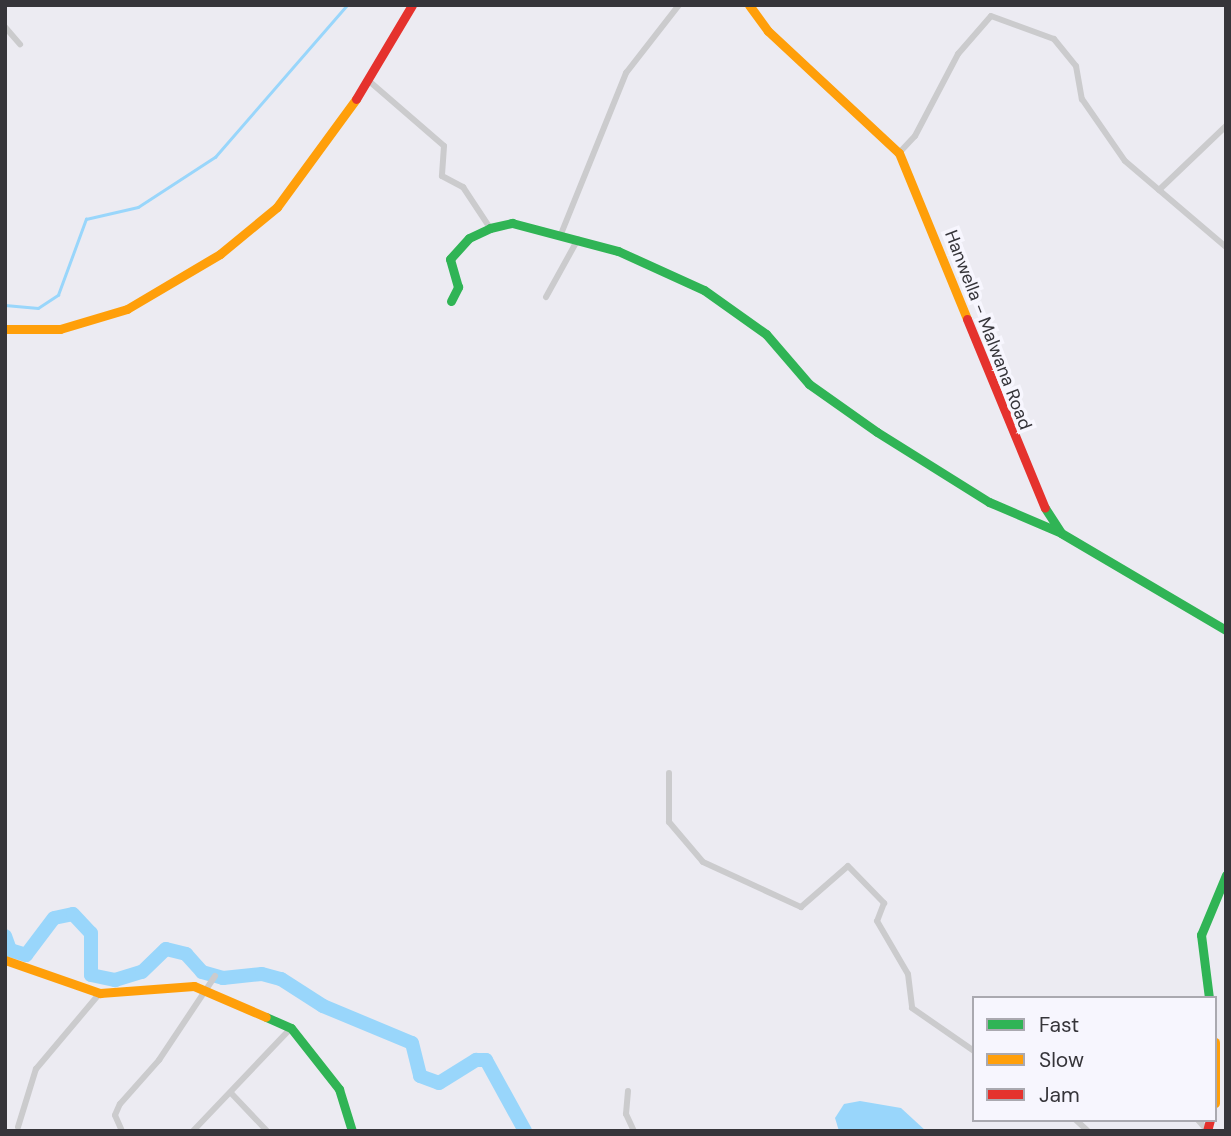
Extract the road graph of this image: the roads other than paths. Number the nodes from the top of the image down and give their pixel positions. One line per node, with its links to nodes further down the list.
1 (412, 5): 6 (street)
2 (679, 5): 11 (street)
3 (749, 5): 8 (street, Hanwella - Malwana Road)
4 (5, 27): 5 (street)
5 (20, 44)
6 (369, 81): 10 (street); 16 (street)
7 (1226, 126): 9 (street)
8 (899, 153): 9 (street); 17 (street, Hanwella - Malwana Road)
9 (1159, 190): 13 (street)
10 (490, 228): 11 (street); 15 (street)
11 (561, 234): 12 (street)
12 (578, 239): 14 (street); 17 (street)
13 (1226, 247)
14 (546, 297)
15 (451, 301)
16 (5, 329)
17 (1061, 533): 18 (street, Hanwella - Malwana Road)
18 (1226, 629)
19 (669, 773): 27 (street)
20 (1226, 875): 25 (street)
21 (5, 960): 24 (street)
22 (215, 976): 23 (street)
23 (205, 991): 24 (street); 26 (street); 31 (street)
24 (100, 993): 30 (street)
25 (1209, 996)
26 (291, 1028): 29 (street); 34 (street)
27 (972, 1050)
28 (628, 1091): 35 (street)
29 (231, 1093): 32 (street); 33 (street)
30 (18, 1127)
31 (122, 1131)
32 (193, 1131)
33 (267, 1131)
34 (352, 1131)
35 (634, 1131)

